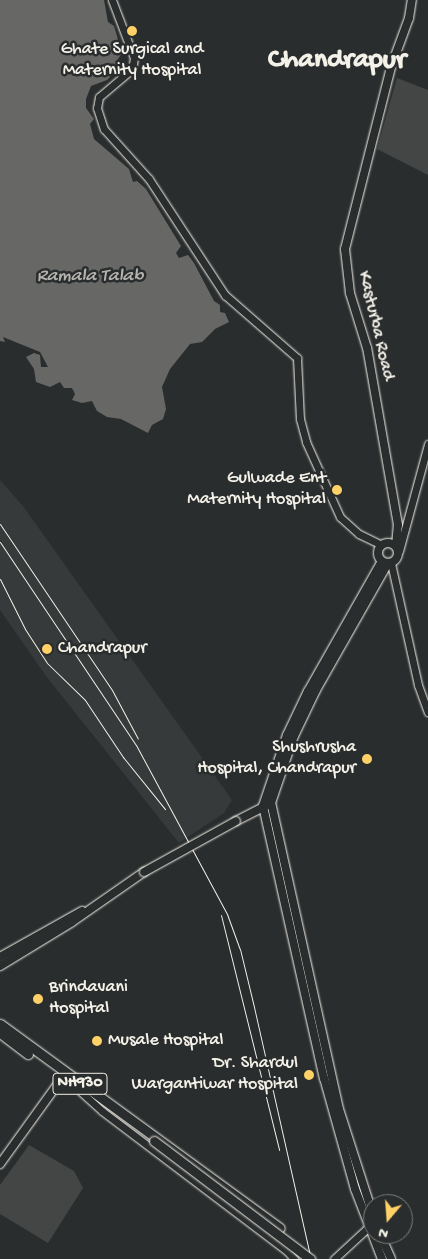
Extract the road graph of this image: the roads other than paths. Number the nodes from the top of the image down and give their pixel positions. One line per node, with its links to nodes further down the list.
1 (112, 0): 4 (street)
2 (412, 0): 5 (main road, Kasturba Road)
3 (428, 444): 5 (street)
4 (382, 545): 5 (main road); 6 (main road)
5 (397, 549): 6 (main road)
6 (387, 562): 7 (street); 8 (main road)
7 (428, 712)
8 (268, 808): 9 (main road); 10 (main road); 11 (main road, bridge)
9 (288, 879): 10 (main road); 16 (main road)
10 (280, 881): 16 (main road)
11 (91, 907): 12 (main road); 13 (main road)
12 (0, 957)
13 (0, 966)
14 (0, 1024): 17 (highway, NH930)
15 (0, 1033): 17 (highway, NH930)
16 (322, 1055): 21 (main road); 23 (main road)
17 (63, 1076): 18 (highway, NH930); 19 (highway, NH930); 20 (main road)
18 (81, 1092): 19 (highway, NH930); 28 (street)
19 (158, 1141): 29 (highway, NH930, bridge); 30 (highway, NH930)
20 (0, 1164)
21 (366, 1194)
22 (363, 1201): 23 (main road)
23 (359, 1202): 24 (main road)
24 (363, 1210)
25 (363, 1232): 31 (street)
26 (377, 1244): 32 (main road)
27 (384, 1244): 33 (main road)
28 (294, 1259)
29 (310, 1259)
30 (319, 1259)
31 (334, 1259)
32 (382, 1259)
33 (390, 1259)

